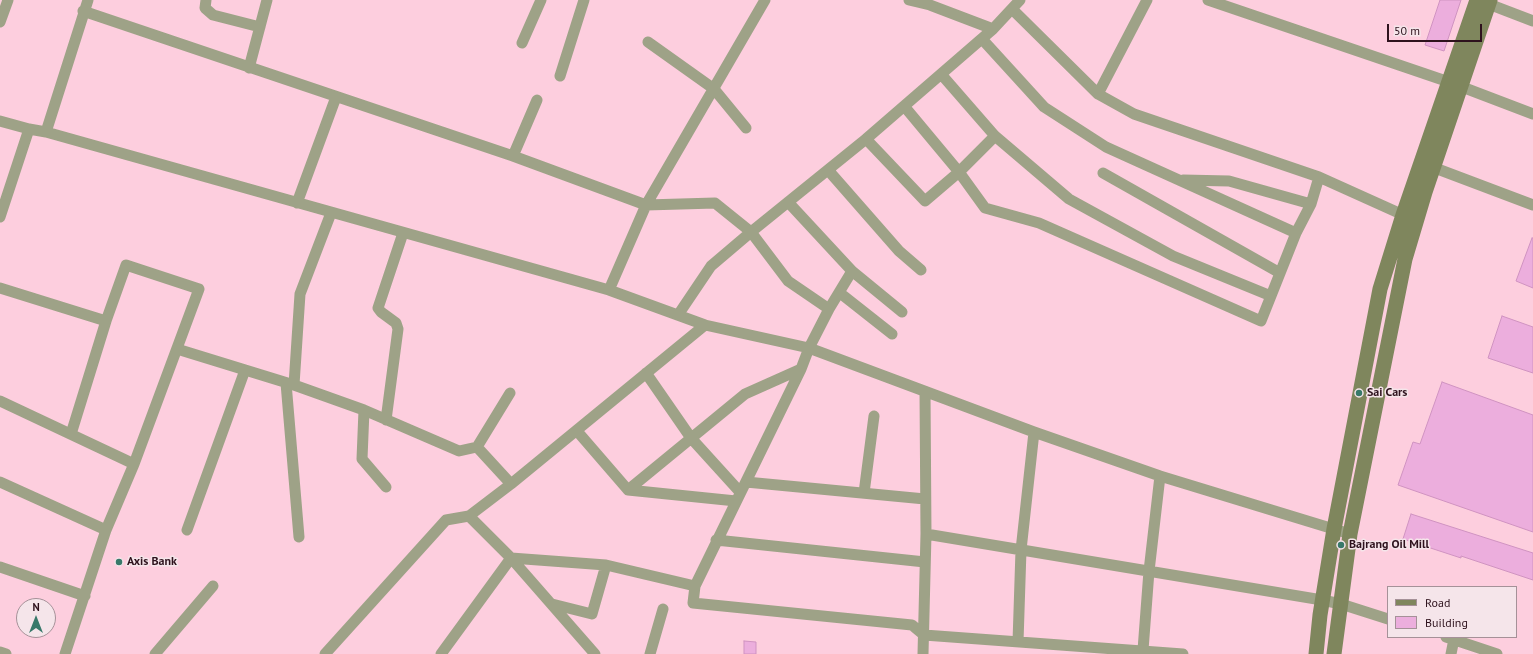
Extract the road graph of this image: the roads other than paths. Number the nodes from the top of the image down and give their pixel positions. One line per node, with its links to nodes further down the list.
1 (8, 0): 17 (street)
2 (88, 0): 15 (street)
3 (206, 0): 18 (street)
4 (267, 0): 18 (street)
5 (540, 0): 22 (street)
6 (584, 0): 25 (street)
7 (765, 0): 27 (street)
8 (909, 0): 13 (street)
9 (1020, 0): 14 (street)
10 (1146, 0): 28 (street)
11 (1208, 0): 26 (street)
12 (1484, 1): 16 (street); 26 (street)
13 (932, 3): 19 (street)
14 (1012, 9): 19 (street); 28 (street)
15 (83, 11): 23 (street); 36 (street)
16 (1533, 21)
17 (0, 22)
18 (260, 27): 23 (street)
19 (993, 29): 20 (street)
20 (982, 39): 24 (street); 45 (street)
21 (648, 42): 27 (street)
22 (522, 43)
23 (249, 68): 29 (street)
24 (941, 74): 31 (street); 37 (street)
25 (560, 76)
26 (1455, 85): 32 (street); 40 (street)
27 (714, 89): 34 (street); 50 (street)
28 (1098, 94): 44 (street)
29 (336, 97): 39 (street); 47 (street)
30 (537, 100): 39 (street)
31 (904, 106): 38 (street); 42 (street)
32 (1533, 114)
33 (0, 121): 35 (street)
34 (746, 128)
35 (29, 129): 36 (street); 52 (street)
36 (46, 132): 47 (street)
37 (995, 136): 42 (street); 63 (street)
38 (866, 139): 41 (street); 42 (street)
39 (512, 156): 50 (street)
40 (1427, 165): 49 (street); 53 (street)
41 (828, 170): 46 (street); 57 (street)
42 (959, 172): 63 (street)
43 (1103, 173): 59 (street)
44 (1319, 178): 48 (street); 53 (street)
45 (1178, 180): 48 (street); 56 (street)
46 (788, 202): 54 (street); 58 (street)
47 (297, 203): 51 (street)
48 (1311, 204): 56 (street)
49 (1533, 204)
50 (646, 205): 54 (street); 61 (street)
51 (331, 213): 55 (street); 75 (street)
52 (0, 217)
53 (1410, 217): 98 (street); 102 (street)
54 (751, 232): 64 (street); 66 (street)
55 (403, 233): 61 (street); 81 (street)
56 (1296, 233): 59 (street)
57 (920, 270)
58 (852, 271): 62 (street); 65 (street)
59 (1280, 273): 63 (street)
60 (0, 288): 67 (street)
61 (610, 290): 66 (street)
62 (840, 293): 64 (street); 69 (street)
63 (1271, 296)
64 (829, 309): 70 (street)
65 (902, 312)
66 (678, 315): 68 (street)
67 (106, 321): 71 (street); 84 (street)
68 (705, 325): 70 (street); 74 (street)
69 (892, 334)
70 (809, 348): 72 (street); 76 (street)
71 (177, 349): 73 (street); 87 (street)
72 (801, 369): 85 (street); 90 (street)
73 (245, 370): 75 (street); 100 (street)
74 (646, 373): 82 (street); 85 (street)
75 (290, 384): 79 (street); 103 (street)
76 (925, 391): 83 (street); 96 (street)
77 (510, 393): 86 (street)
78 (0, 401): 84 (street)
79 (364, 410): 81 (street); 92 (street)
80 (874, 416): 94 (street)
81 (386, 420): 86 (street)
82 (577, 431): 91 (street); 93 (street)
83 (1034, 432): 88 (street); 105 (street)
84 (72, 434): 87 (street)
85 (691, 438): 93 (street); 95 (street)
86 (477, 447): 91 (street)
87 (134, 464): 99 (street)
88 (1160, 476): 98 (street); 110 (street)
89 (0, 482): 99 (street)
90 (746, 482): 94 (street); 95 (street)
91 (511, 484): 97 (street)
92 (386, 487)
93 (628, 490): 95 (street)
94 (864, 493): 96 (street)
95 (738, 496): 104 (street)
96 (925, 499): 101 (street)
97 (469, 516): 106 (street); 127 (street)
98 (1334, 529): 102 (street); 114 (street)
99 (106, 530): 113 (street)
100 (187, 530)
101 (926, 534): 105 (street); 107 (street)
102 (1350, 534): 116 (street)
103 (299, 537)
104 (716, 540): 107 (street); 112 (street)
105 (1021, 550): 110 (street); 121 (street)
106 (511, 558): 108 (street); 115 (street); 128 (street)
107 (925, 562): 119 (street)
108 (606, 565): 112 (street); 115 (street)
109 (0, 567): 113 (street)
110 (1149, 571): 114 (street); 122 (street)
111 (213, 586): 126 (street)
112 (694, 586): 119 (street)
113 (85, 596): 125 (street)
114 (1322, 600): 116 (street); 133 (street)
115 (552, 604): 129 (street)
116 (1341, 604): 118 (street); 134 (street)
117 (663, 609): 130 (street)
118 (1387, 619)
119 (924, 634): 121 (street); 131 (street)
120 (1450, 638): 135 (street); 136 (street)
121 (1018, 642): 122 (street)
122 (1143, 650): 132 (street)
123 (0, 652): 124 (street)
124 (6, 654)
125 (65, 654)
126 (155, 654)
127 (326, 654)
128 (440, 654)
129 (595, 654)
130 (650, 654)
131 (923, 654)
132 (1183, 654)
133 (1316, 654)
134 (1334, 654)
135 (1451, 654)
136 (1497, 654)

